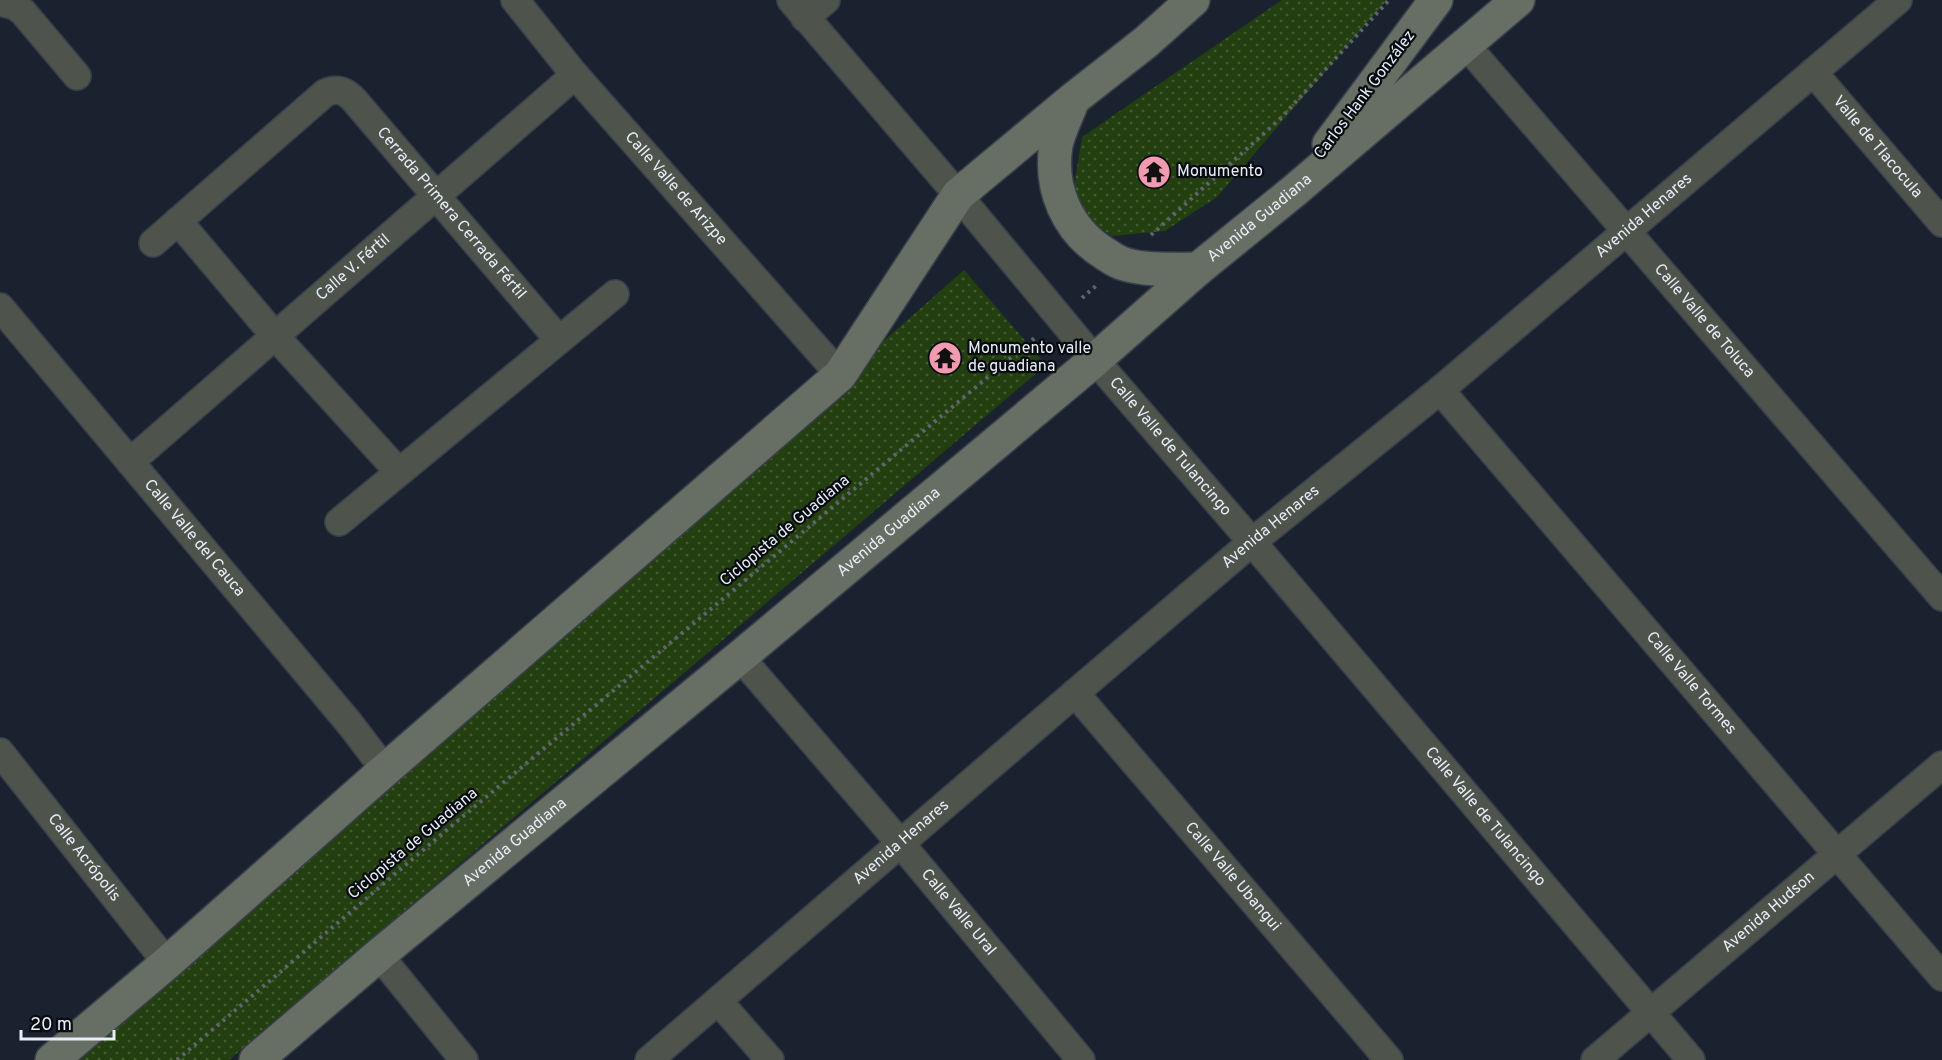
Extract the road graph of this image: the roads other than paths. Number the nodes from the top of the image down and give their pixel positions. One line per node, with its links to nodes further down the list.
1 (515, 0): 13 (street, Calle Valle de Arizpe)
2 (826, 0): 9 (street)
3 (1193, 0): 10 (street)
4 (1211, 0): 10 (street)
5 (1436, 0): 16 (street, Carlos Hank González)
6 (1518, 0): 11 (street, Avenida Guadiana)
7 (1898, 0): 12 (street, Avenida Henares)
8 (0, 2): 14 (street)
9 (798, 9): 17 (street, Calle Valle de Tulancingo)
10 (1146, 42): 15 (street)
11 (1465, 44): 16 (street, Avenida Guadiana); 21 (street, Calle Valle de Toluca)
12 (1813, 72): 20 (street, Valle de Tlacocula); 21 (street, Avenida Henares)
13 (575, 75): 18 (street, Calle V. Fértil); 29 (street, Calle Valle de Arizpe)
14 (77, 76)
15 (1072, 100): 17 (street); 23 (street)
16 (1294, 191): 23 (street, Avenida Guadiana)
17 (958, 195): 28 (street, Calle Valle de Tulancingo); 29 (street)
18 (436, 198): 19 (street, Cerrada Primera Cerrada Fértil); 26 (street, Calle V. Fértil); 27 (street, Cerrada Primera Cerrada Fértil)
19 (178, 221): 22 (street); 26 (street)
20 (1942, 223)
21 (1626, 231): 30 (street, Avenida Henares); 35 (street, Calle Valle de Toluca)
22 (153, 243)
23 (1198, 269): 28 (street, Avenida Guadiana)
24 (615, 294): 27 (street)
25 (0, 307): 31 (street, Calle Valle del Cauca)
26 (275, 336): 31 (street, Calle V. Fértil); 32 (street)
27 (559, 340): 32 (street)
28 (1095, 360): 34 (street, Calle Valle de Tulancingo); 36 (street, Avenida Guadiana)
29 (840, 375): 40 (street)
30 (1440, 390): 34 (street, Avenida Henares); 42 (street, Calle Valle Tormes)
31 (130, 462): 40 (street, Calle Valle del Cauca)
32 (398, 471): 33 (street)
33 (339, 522)
34 (1252, 542): 37 (street, Avenida Henares); 47 (street, Calle Valle de Tulancingo)
35 (1942, 597)
36 (740, 657): 41 (street, Calle Valle Ural); 43 (street, Avenida Guadiana)
37 (1075, 693): 41 (street, Avenida Henares); 54 (street, Calle Valle Ubangui)
38 (0, 752): 44 (street, Calle Acrópolis)
39 (1942, 765): 42 (street, Avenida Hudson)
40 (385, 770): 44 (street)
41 (901, 844): 46 (street, Avenida Henares); 53 (street, Calle Valle Ural)
42 (1837, 854): 45 (street, Calle Valle Tormes); 47 (street, Avenida Hudson)
43 (379, 956): 49 (street, Avenida Guadiana); 50 (street)
44 (167, 963): 48 (street)
45 (1942, 977)
46 (718, 1002): 51 (street, Avenida Henares); 52 (street)
47 (1651, 1012): 55 (street, Avenida Hudson); 56 (street, Calle Valle de Tulancingo)
48 (52, 1060)
49 (256, 1060)
50 (464, 1060)
51 (649, 1060)
52 (770, 1060)
53 (1081, 1060)
54 (1389, 1060)
55 (1595, 1060)
56 (1691, 1060)

